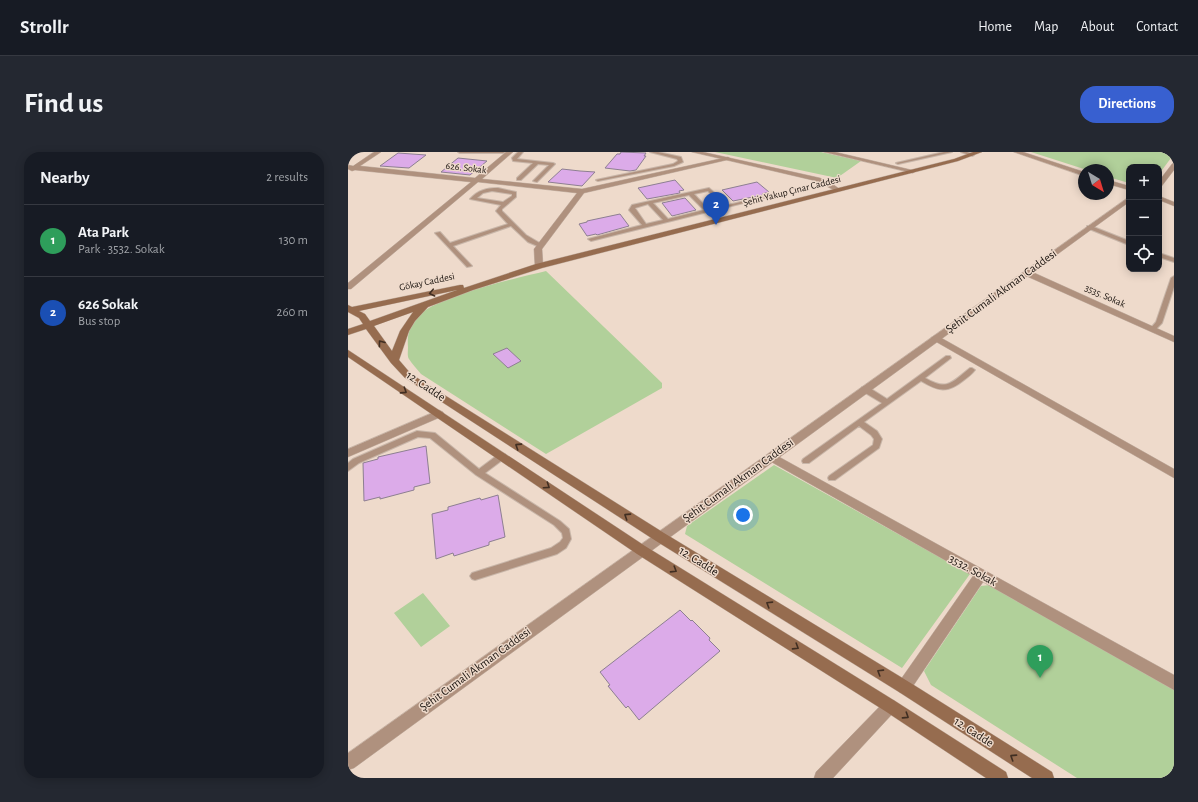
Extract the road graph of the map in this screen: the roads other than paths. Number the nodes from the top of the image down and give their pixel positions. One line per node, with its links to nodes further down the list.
1 (378, 152): 20 (street)
2 (460, 152): 3 (lane)
3 (477, 152): 4 (lane)
4 (497, 152): 5 (lane)
5 (503, 152)
6 (510, 152): 24 (street)
7 (521, 152): 17 (lane)
8 (652, 152): 25 (lane)
9 (695, 152): 16 (street)
10 (826, 152): 21 (street)
11 (950, 152): 18 (lane)
12 (963, 152): 15 (lane)
13 (979, 152): 15 (main road, Şehit Yakup Çınar Caddesi)
14 (1017, 152): 22 (street)
15 (972, 155): 21 (main road, Şehit Yakup Çınar Caddesi)
16 (728, 159): 30 (street); 31 (street, 626. Sokak)
17 (537, 162): 23 (lane); 26 (lane)
18 (898, 163)
19 (1174, 165): 27 (street)
20 (350, 168): 24 (street, 626. Sokak)
21 (913, 171): 30 (main road, Şehit Yakup Çınar Caddesi)
22 (1078, 172)
23 (519, 179)
24 (477, 180): 31 (street, 626. Sokak); 58 (street)
25 (598, 180)
26 (535, 181)
27 (1162, 182)
28 (1114, 184): 29 (street)
29 (1126, 187)
30 (838, 190): 45 (main road, Şehit Yakup Çınar Caddesi)
31 (582, 191): 51 (street)
32 (690, 193): 36 (lane); 39 (lane); 40 (lane)
33 (774, 195): 39 (lane)
34 (1162, 199): 38 (street)
35 (1128, 200): 46 (street, Şehit Cumali Akman Caddesi)
36 (649, 202): 42 (lane); 44 (lane)
37 (504, 204): 37 (lane); 43 (lane)
38 (1174, 204)
39 (726, 206): 40 (lane)
40 (707, 211): 41 (lane)
41 (687, 215): 42 (lane); 45 (lane)
42 (666, 220): 44 (lane)
43 (513, 224): 50 (lane); 51 (lane)
44 (645, 226): 48 (lane)
45 (696, 226): 55 (main road, Şehit Yakup Çınar Caddesi)
46 (1089, 227): 49 (lane); 56 (street, Şehit Cumali Akman Caddesi)
47 (438, 233): 50 (lane)
48 (591, 239)
49 (1126, 242)
50 (449, 245): 54 (lane)
51 (540, 245): 55 (street)
52 (1162, 256): 53 (lane)
53 (1174, 260)
54 (469, 266)
55 (539, 266): 59 (main road, Şehit Yakup Çınar Caddesi)
56 (1027, 272): 63 (street, 3535. Sokak); 65 (street, Şehit Cumali Akman Caddesi)
57 (1174, 278): 63 (lane)
58 (348, 287)
59 (470, 288): 60 (main road, Gökay Caddesi); 61 (main road, Gökay Caddesi, one-way to 61)
60 (429, 304): 62 (main road, Gökay Caddesi); 69 (main road)
61 (349, 309): 62 (main road, 12. Cadde)
62 (367, 325): 64 (main road, Gökay Caddesi); 69 (main road, 12. Cadde, one-way to 62)
63 (1153, 329): 66 (street, 3535. Sokak)
64 (348, 332)
65 (936, 338): 72 (street, Şehit Cumali Akman Caddesi); 82 (street)
66 (1174, 339)
67 (348, 353): 74 (main road, 12. Cadde, one-way to 74)
68 (948, 358): 71 (lane)
69 (394, 361): 84 (main road, 12. Cadde, one-way to 69)
70 (972, 370): 71 (lane)
71 (920, 378): 73 (lane)
72 (865, 389): 73 (lane); 78 (street, Şehit Cumali Akman Caddesi)
73 (886, 402): 75 (lane)
74 (439, 414): 76 (street); 77 (main road, 12. Cadde)
75 (860, 423): 79 (lane); 83 (lane)
76 (348, 453)
77 (502, 456): 81 (lane); 85 (main road, 12. Cadde, one-way to 85)
78 (772, 457): 84 (street, Şehit Cumali Akman Caddesi); 86 (street, 3532. Sokak)
79 (806, 461)
80 (348, 468): 81 (lane)
81 (479, 473): 87 (lane)
82 (1174, 474)
83 (832, 478)
84 (660, 537): 85 (street, Şehit Cumali Akman Caddesi); 89 (main road, 12. Cadde, one-way to 84)
85 (641, 550): 90 (main road, 12. Cadde, one-way to 90); 91 (street, Şehit Cumali Akman Caddesi)
86 (981, 575): 88 (street, 3532. Sokak); 89 (street)
87 (475, 576)
88 (1174, 683)
89 (904, 687): 94 (main road, 12. Cadde, one-way to 89)
90 (890, 706): 92 (street); 93 (main road, 12. Cadde, one-way to 93)
91 (348, 762)
92 (822, 778)
93 (1000, 778)
94 (1046, 778)

